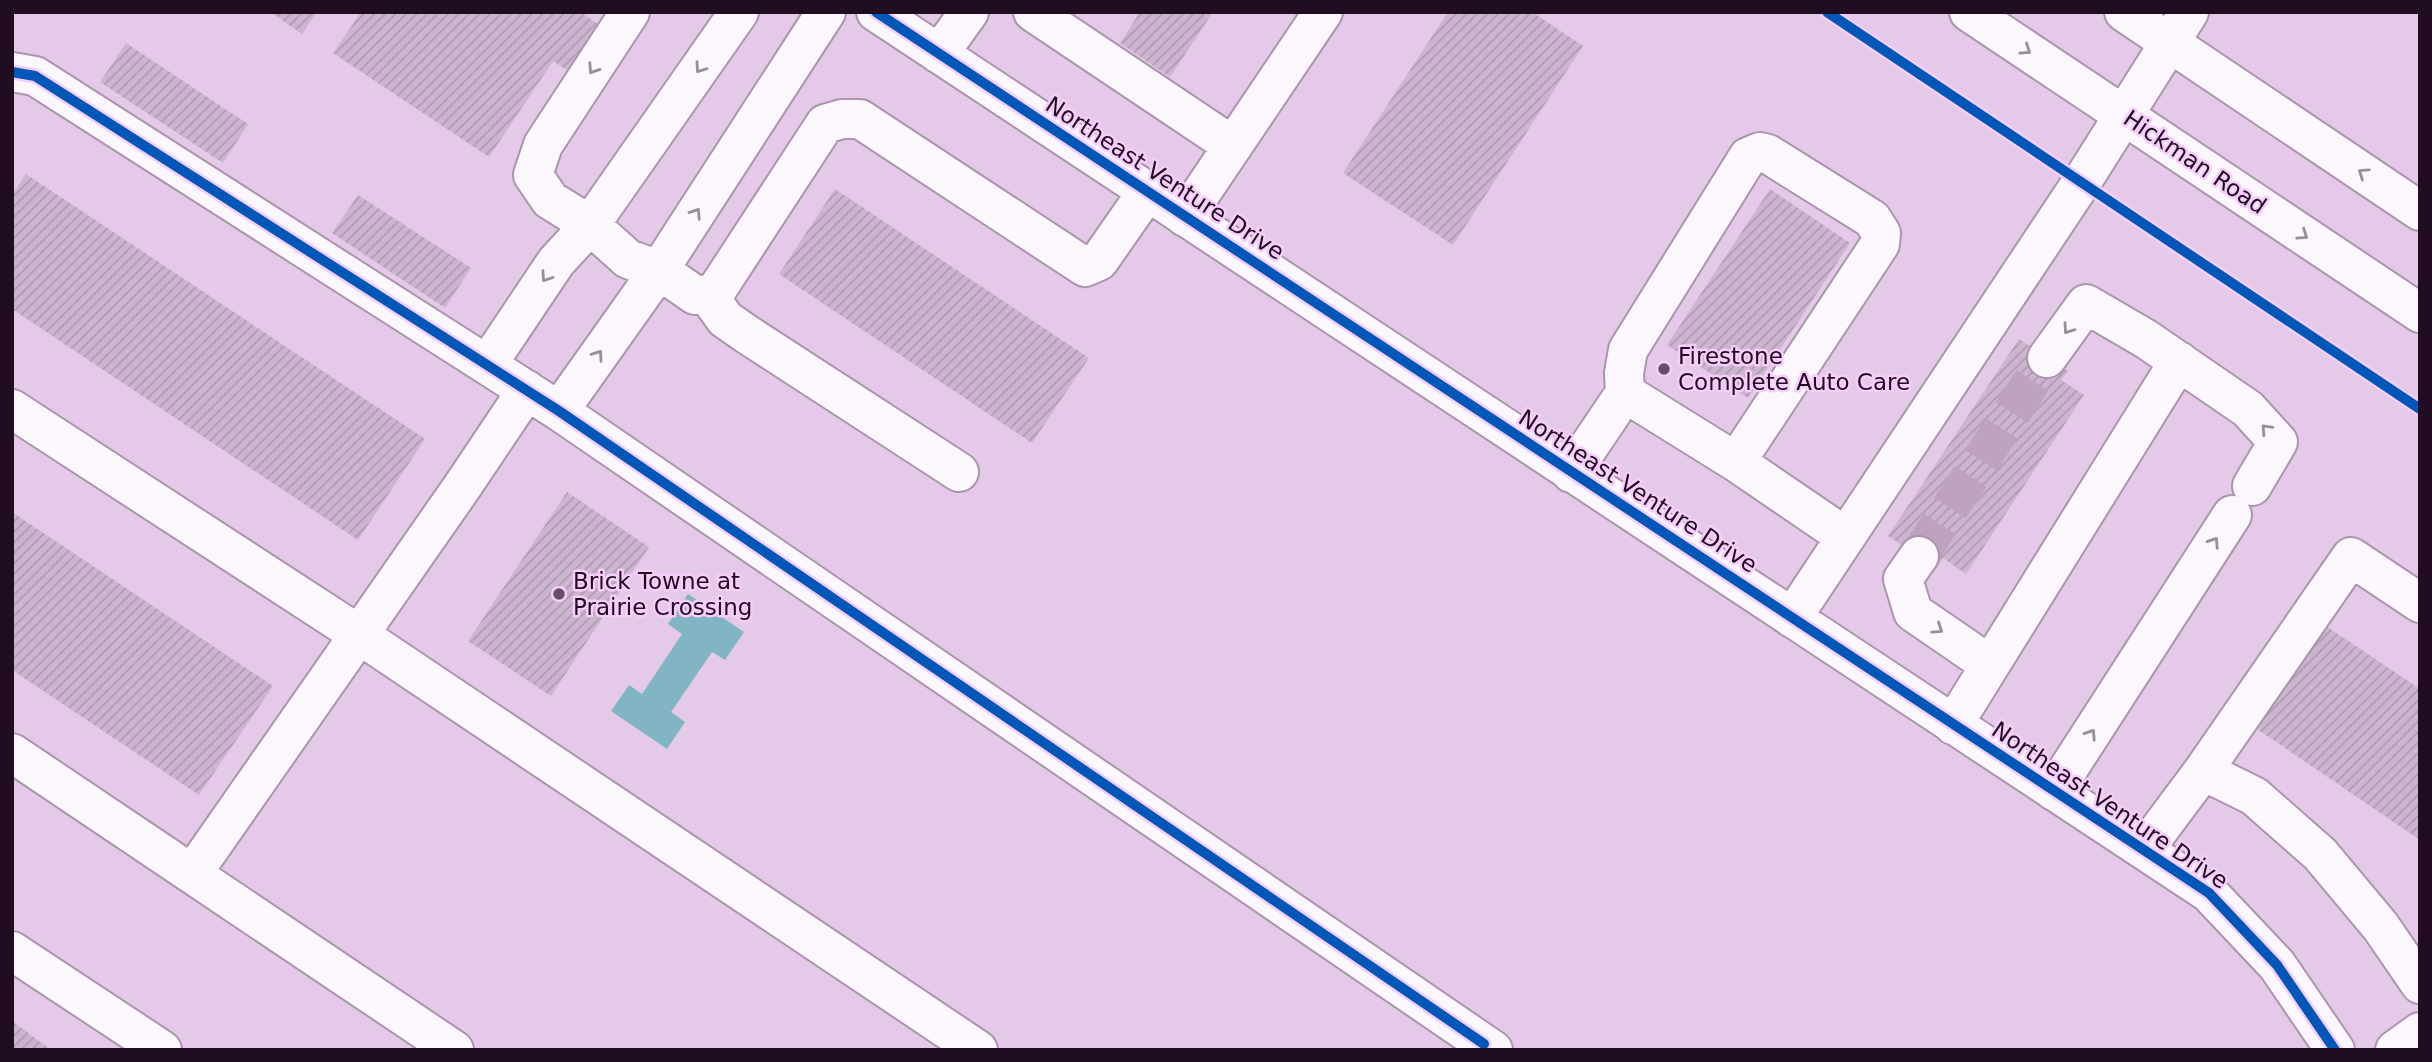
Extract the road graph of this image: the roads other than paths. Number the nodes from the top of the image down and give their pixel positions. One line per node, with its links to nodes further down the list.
1 (630, 12): 18 (main road, one-way to 18)
2 (739, 12): 18 (main road, one-way to 18)
3 (826, 12): 19 (main road, one-way to 3)
4 (876, 12): 11 (main road, Northeast Venture Drive)
5 (969, 12): 11 (main road)
6 (1033, 12): 14 (main road)
7 (1323, 12): 14 (main road)
8 (1969, 12): 13 (main road, Hickman Road, one-way to 13)
9 (2124, 12): 10 (main road)
10 (2178, 27): 13 (main road); 16 (main road, one-way to 10)
11 (939, 54): 15 (main road, Northeast Venture Drive)
12 (12, 72): 24 (main road)
13 (2124, 115): 21 (main road, Hickman Road, one-way to 21); 32 (main road)
14 (1233, 146): 17 (main road)
15 (1147, 192): 17 (main road, Northeast Venture Drive); 20 (main road)
16 (2420, 211)
17 (1185, 217): 31 (main road, Northeast Venture Drive)
18 (590, 225): 19 (main road); 24 (main road, one-way to 24)
19 (659, 270): 20 (main road); 28 (main road, one-way to 19)
20 (708, 295): 30 (main road)
21 (2420, 313)
22 (2047, 358): 23 (main road, one-way to 22)
23 (2179, 361): 37 (main road); 41 (main road, one-way to 23)
24 (487, 365): 25 (main road)
25 (527, 390): 28 (main road); 36 (main road)
26 (1625, 393): 29 (main road); 29 (main road); 31 (main road)
27 (12, 409): 36 (main road)
28 (559, 411): 47 (main road)
29 (1736, 462): 32 (main road)
30 (959, 472)
31 (1571, 473): 35 (main road, Northeast Venture Drive)
32 (1846, 537): 35 (main road)
33 (1919, 556): 37 (main road, one-way to 37)
34 (2420, 603): 40 (main road)
35 (1792, 618): 38 (main road, Northeast Venture Drive)
36 (358, 635): 43 (main road); 50 (main road)
37 (1990, 665): 38 (main road)
38 (1953, 725): 41 (main road, Northeast Venture Drive)
39 (12, 753): 43 (main road)
40 (2203, 771): 42 (main road); 45 (main road)
41 (2054, 791): 42 (main road, Northeast Venture Drive)
42 (2144, 850): 51 (main road, Northeast Venture Drive)
43 (192, 874): 49 (main road)
44 (12, 951): 48 (main road)
45 (2420, 984)
46 (2420, 1032): 52 (main road)
47 (1486, 1048)
48 (163, 1050)
49 (454, 1050)
50 (978, 1050)
51 (2334, 1050)
52 (2395, 1050)

